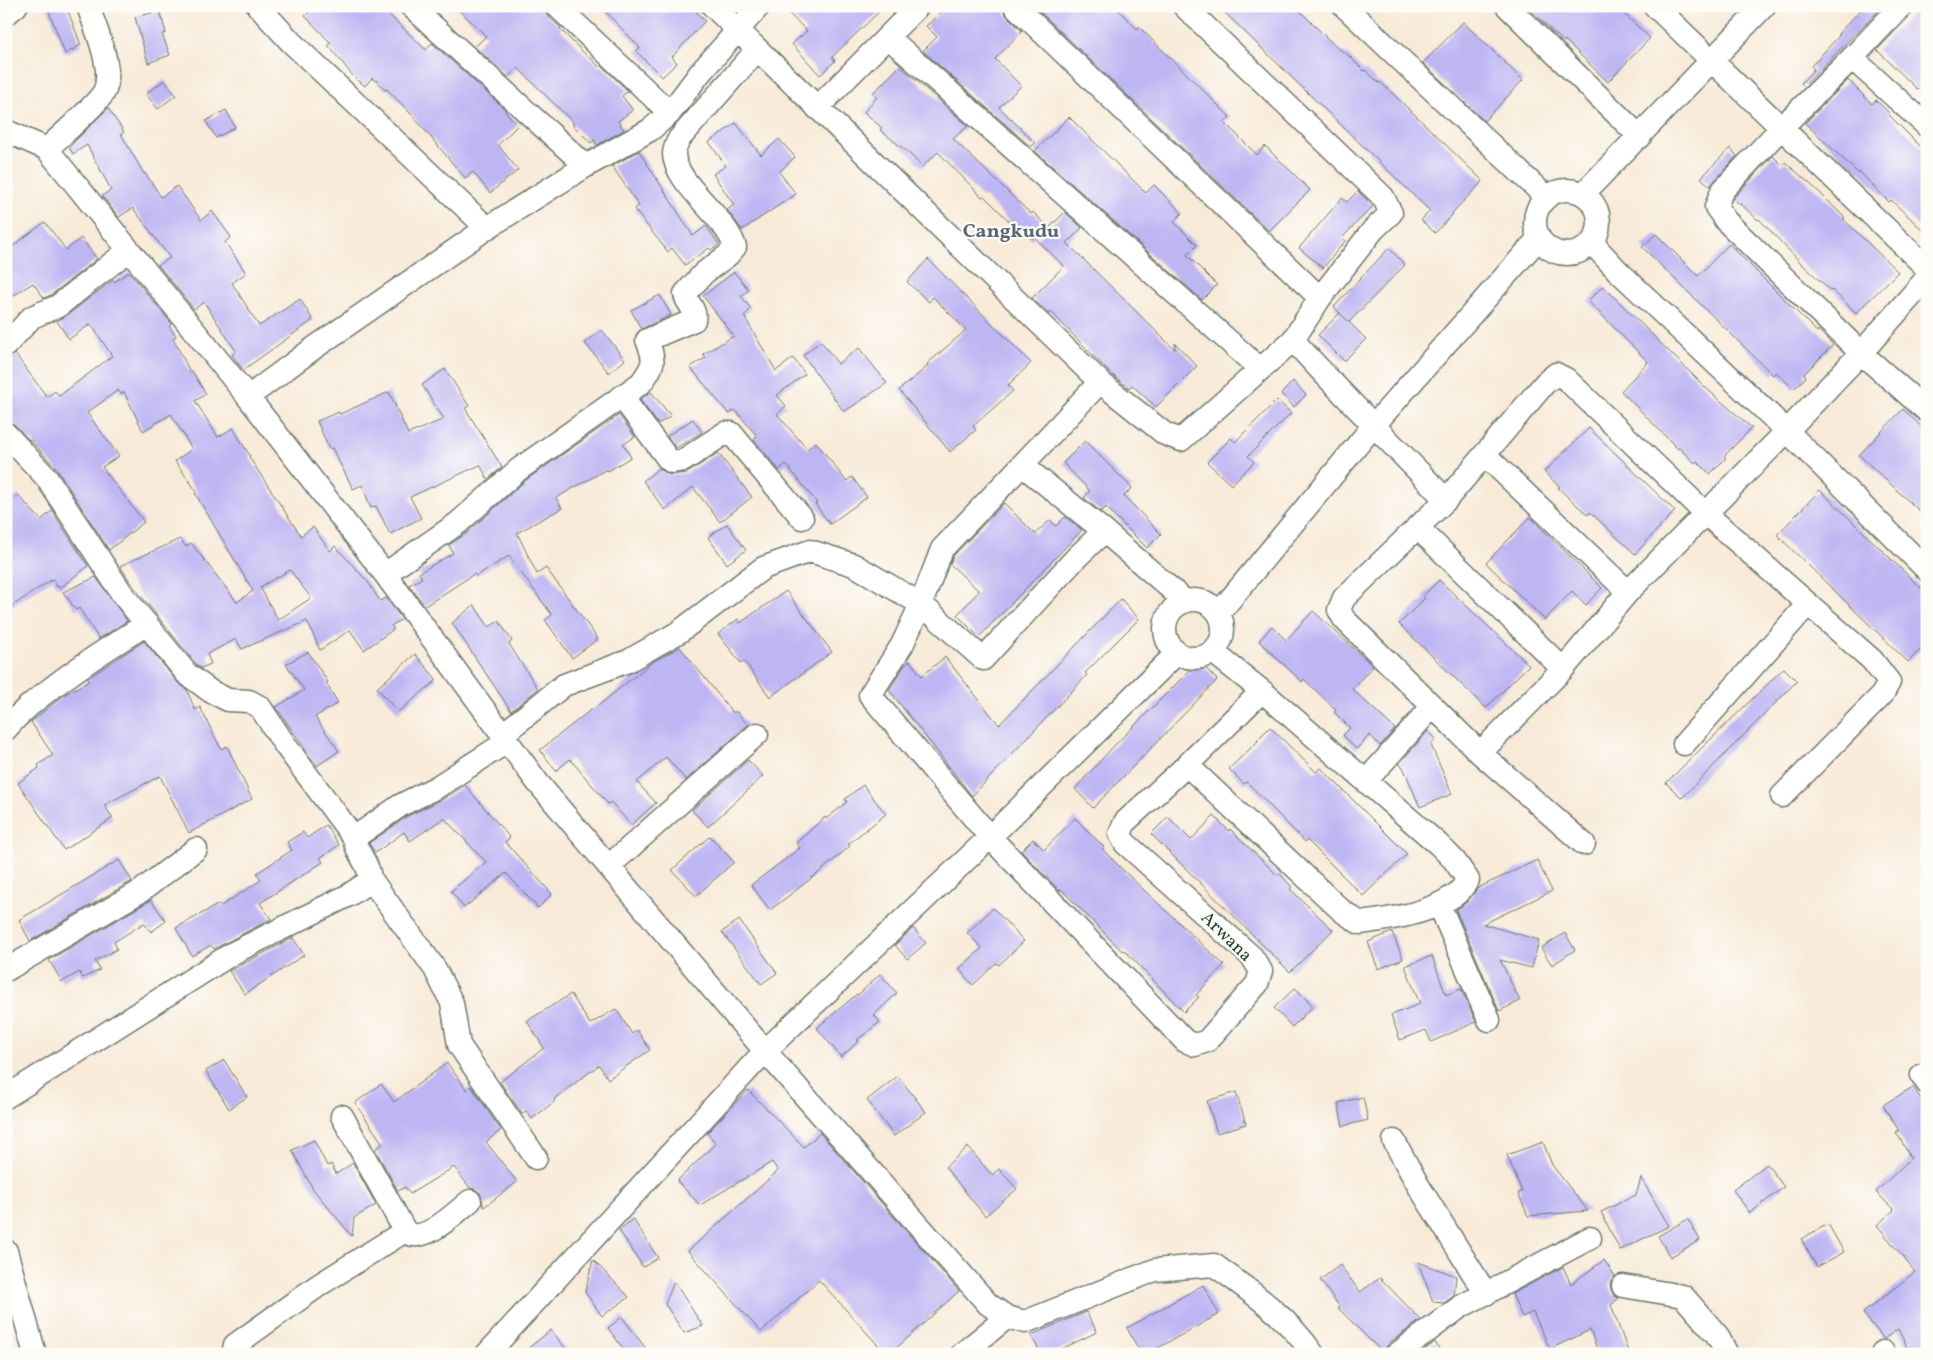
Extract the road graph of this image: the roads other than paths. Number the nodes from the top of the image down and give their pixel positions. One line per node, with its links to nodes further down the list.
1 (16, 6): 16 (street)
2 (88, 6): 28 (street)
3 (258, 6): 32 (street)
4 (410, 6): 29 (street)
5 (557, 6): 23 (street)
6 (713, 6): 17 (street)
7 (759, 6): 17 (street)
8 (918, 6): 18 (street)
9 (1014, 6): 38 (street)
10 (1184, 6): 38 (street)
11 (1344, 6): 31 (street)
12 (1507, 6): 27 (street)
13 (1655, 6): 21 (street)
14 (1764, 6): 21 (street)
15 (1901, 6): 20 (street)
16 (6, 14)
17 (737, 29): 19 (street); 23 (street)
18 (888, 37): 22 (street); 42 (street)
19 (757, 50): 22 (street); 44 (street)
20 (1852, 58): 24 (street); 25 (street)
21 (1712, 60): 25 (street); 27 (street)
22 (817, 108): 43 (street)
23 (670, 113): 29 (street)
24 (1927, 126)
25 (1782, 127): 36 (street); 41 (street)
26 (6, 131): 28 (street)
27 (1640, 137): 30 (street)
28 (46, 149): 35 (street)
29 (586, 166): 32 (street)
30 (1583, 194): 31 (street); 34 (street)
31 (1546, 197): 33 (street)
32 (487, 228): 45 (street)
33 (1538, 239): 34 (street); 47 (street)
34 (1592, 244): 48 (street)
35 (129, 250): 40 (street); 45 (street)
36 (1927, 268)
37 (1927, 278): 41 (street)
38 (1320, 298): 39 (street)
39 (1293, 340): 42 (street); 47 (street)
40 (6, 345)
41 (1862, 353): 46 (street); 48 (street)
42 (1260, 369): 43 (street)
43 (1100, 382): 51 (street)
44 (622, 397): 54 (street); 58 (street)
45 (248, 398): 58 (street)
46 (1927, 410)
47 (1374, 425): 52 (street); 63 (street)
48 (1788, 431): 53 (street); 57 (street)
49 (6, 434): 64 (street)
50 (1486, 455): 52 (street); 53 (street); 59 (street)
51 (1022, 465): 56 (street); 61 (street)
52 (1446, 500): 55 (street)
53 (1706, 514): 59 (street); 62 (street)
54 (802, 518)
55 (1417, 526): 67 (street); 69 (street)
56 (1104, 531): 60 (street); 61 (street)
57 (1927, 570)
58 (385, 574): 72 (street)
59 (1628, 592): 67 (street)
60 (1185, 601): 63 (street); 66 (street)
61 (921, 604): 72 (street); 78 (street)
62 (1808, 604): 73 (street); 77 (street)
63 (1219, 613): 65 (street)
64 (146, 624): 70 (street); 79 (street)
65 (1213, 652): 66 (street); 68 (street)
66 (1177, 653): 78 (street)
67 (1562, 670): 74 (street)
68 (1262, 691): 75 (street, Arwana); 76 (street)
69 (1432, 706): 74 (street); 76 (street)
70 (6, 729)
71 (757, 734): 82 (street)
72 (505, 738): 79 (street); 82 (street)
73 (1684, 744)
74 (1480, 753): 80 (street)
75 (1187, 765): 78 (street, Arwana); 84 (street)
76 (1366, 781): 84 (street)
77 (1782, 796)
78 (990, 837): 87 (street)
79 (354, 838): 83 (street)
80 (1584, 844)
81 (196, 849): 85 (street)
82 (609, 866): 87 (street)
83 (370, 878): 88 (street); 91 (street)
84 (1439, 904): 86 (street)
85 (6, 970)
86 (1489, 1020)
87 (766, 1051): 98 (street); 101 (street)
88 (6, 1097)
89 (342, 1116): 93 (street)
90 (1394, 1142): 97 (street)
91 (536, 1158)
92 (470, 1201): 93 (street)
93 (405, 1230): 100 (street)
94 (1590, 1238): 97 (street)
95 (6, 1251): 99 (street)
96 (1623, 1286): 105 (street)
97 (1486, 1294): 104 (street)
98 (1007, 1317): 102 (street); 103 (street)
99 (35, 1354)
100 (233, 1354)
101 (487, 1354)
102 (962, 1354)
103 (1313, 1354)
104 (1397, 1354)
105 (1727, 1354)

